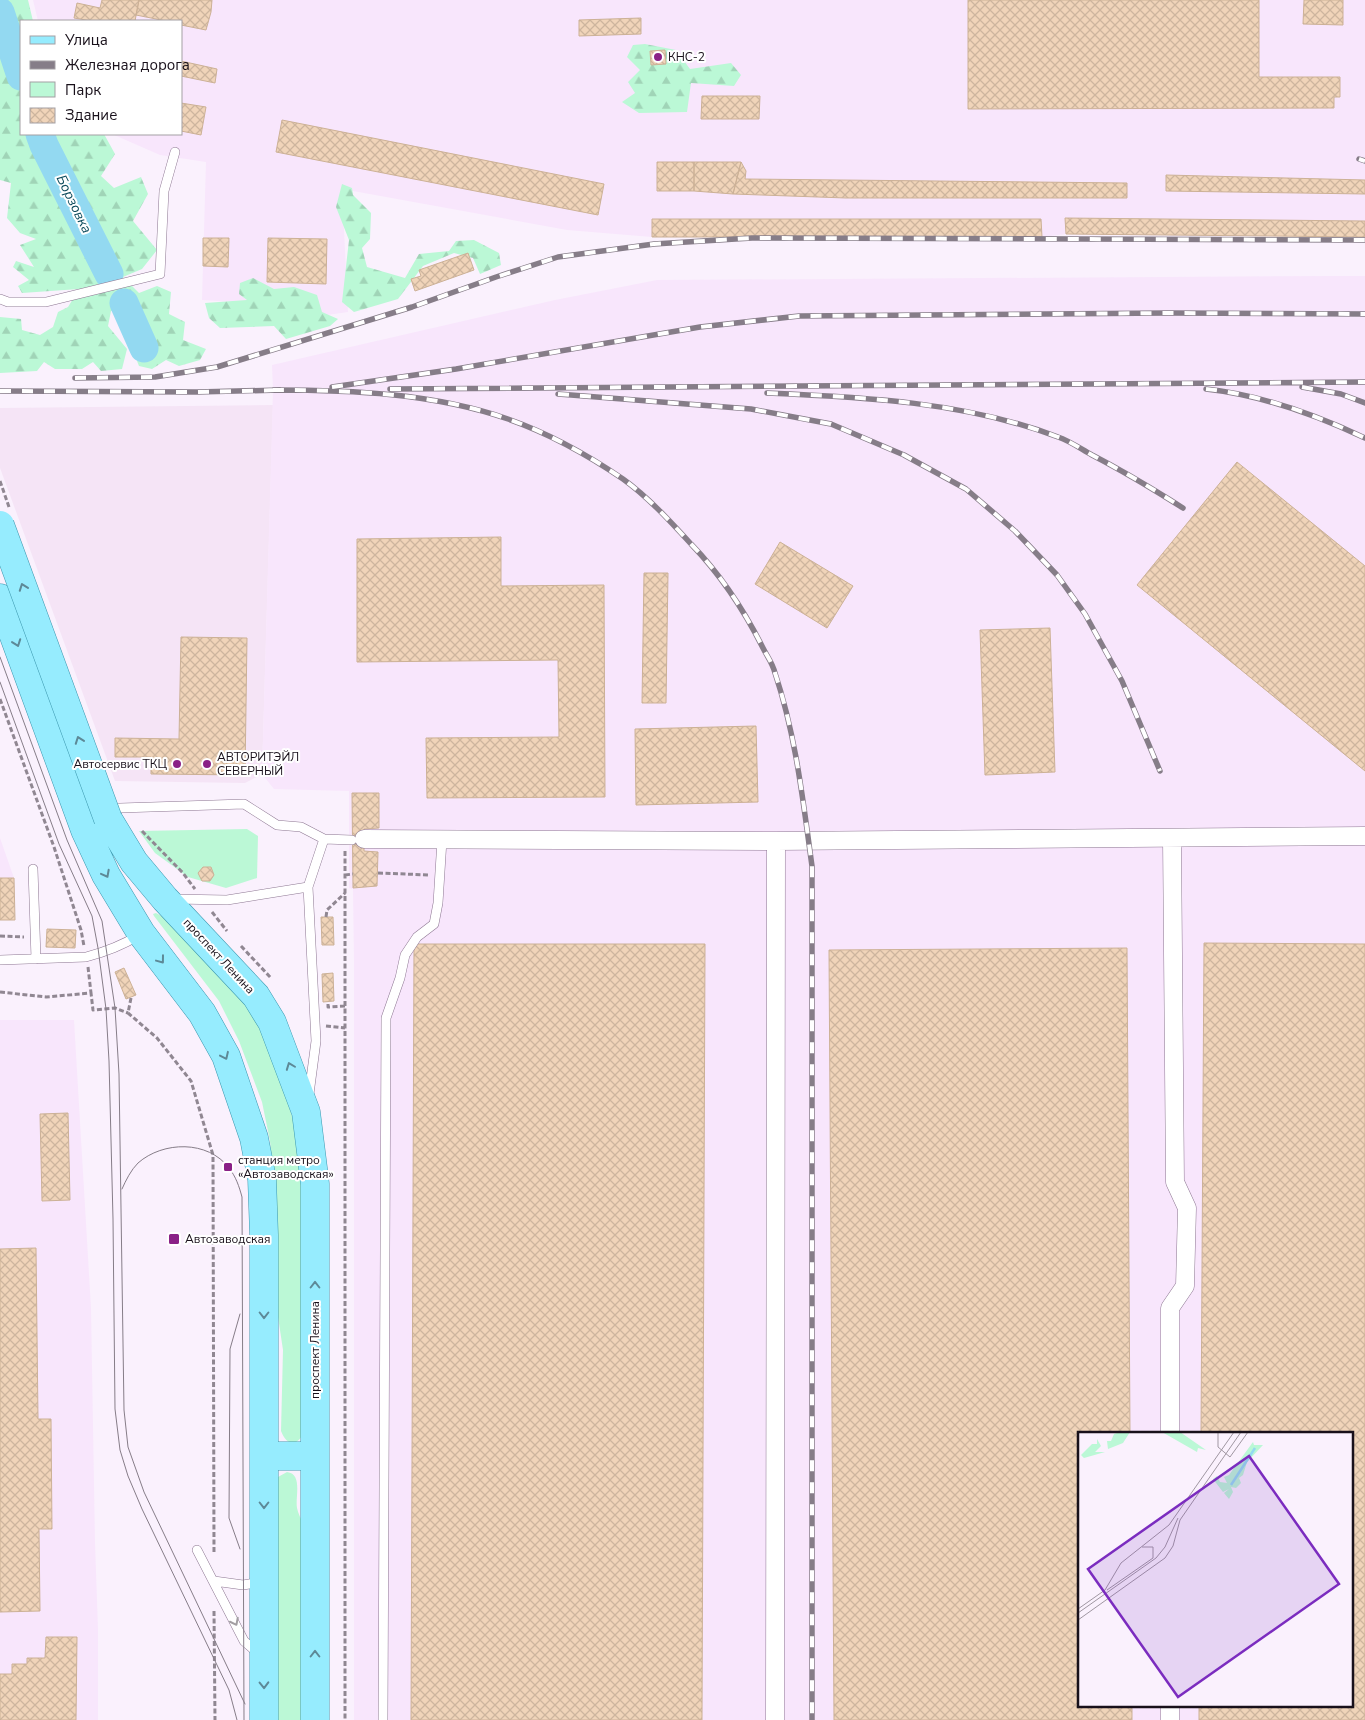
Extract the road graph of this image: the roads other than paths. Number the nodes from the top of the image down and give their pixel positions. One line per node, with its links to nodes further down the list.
1 (175, 152): 2 (lane)
2 (0, 299)
3 (0, 525): 5 (main road, проспект Ленина, one-way to 3, bridge)
4 (0, 598): 5 (main road, проспект Ленина, one-way to 5)
5 (107, 818): 8 (lane); 14 (main road, проспект Ленина); 15 (main road, проспект Ленина, one-way to 15)
6 (1365, 836): 7 (street)
7 (1172, 838): 11 (street); 19 (street)
8 (324, 839): 9 (lane); 13 (lane)
9 (354, 840): 10 (street)
10 (442, 840): 11 (street); 28 (lane)
11 (776, 842): 29 (street)
12 (33, 869): 16 (lane)
13 (308, 887): 14 (lane); 18 (lane)
14 (165, 899): 15 (main road); 18 (main road, проспект Ленина, one-way to 14)
15 (137, 926): 16 (lane); 20 (main road, проспект Ленина, one-way to 20)
16 (36, 959): 17 (lane)
17 (0, 960)
18 (306, 1112): 21 (main road, проспект Ленина, one-way to 18)
19 (1170, 1432)
20 (264, 1456): 21 (main road); 24 (main road, проспект Ленина, one-way to 24)
21 (315, 1456): 27 (main road, проспект Ленина, one-way to 21)
22 (196, 1550): 23 (lane)
23 (214, 1581): 24 (lane); 25 (lane, one-way to 25)
24 (264, 1582): 25 (main road, проспект Ленина)
25 (264, 1657): 26 (main road, проспект Ленина, one-way to 26)
26 (264, 1720)
27 (315, 1720)
28 (383, 1720)
29 (775, 1720)

